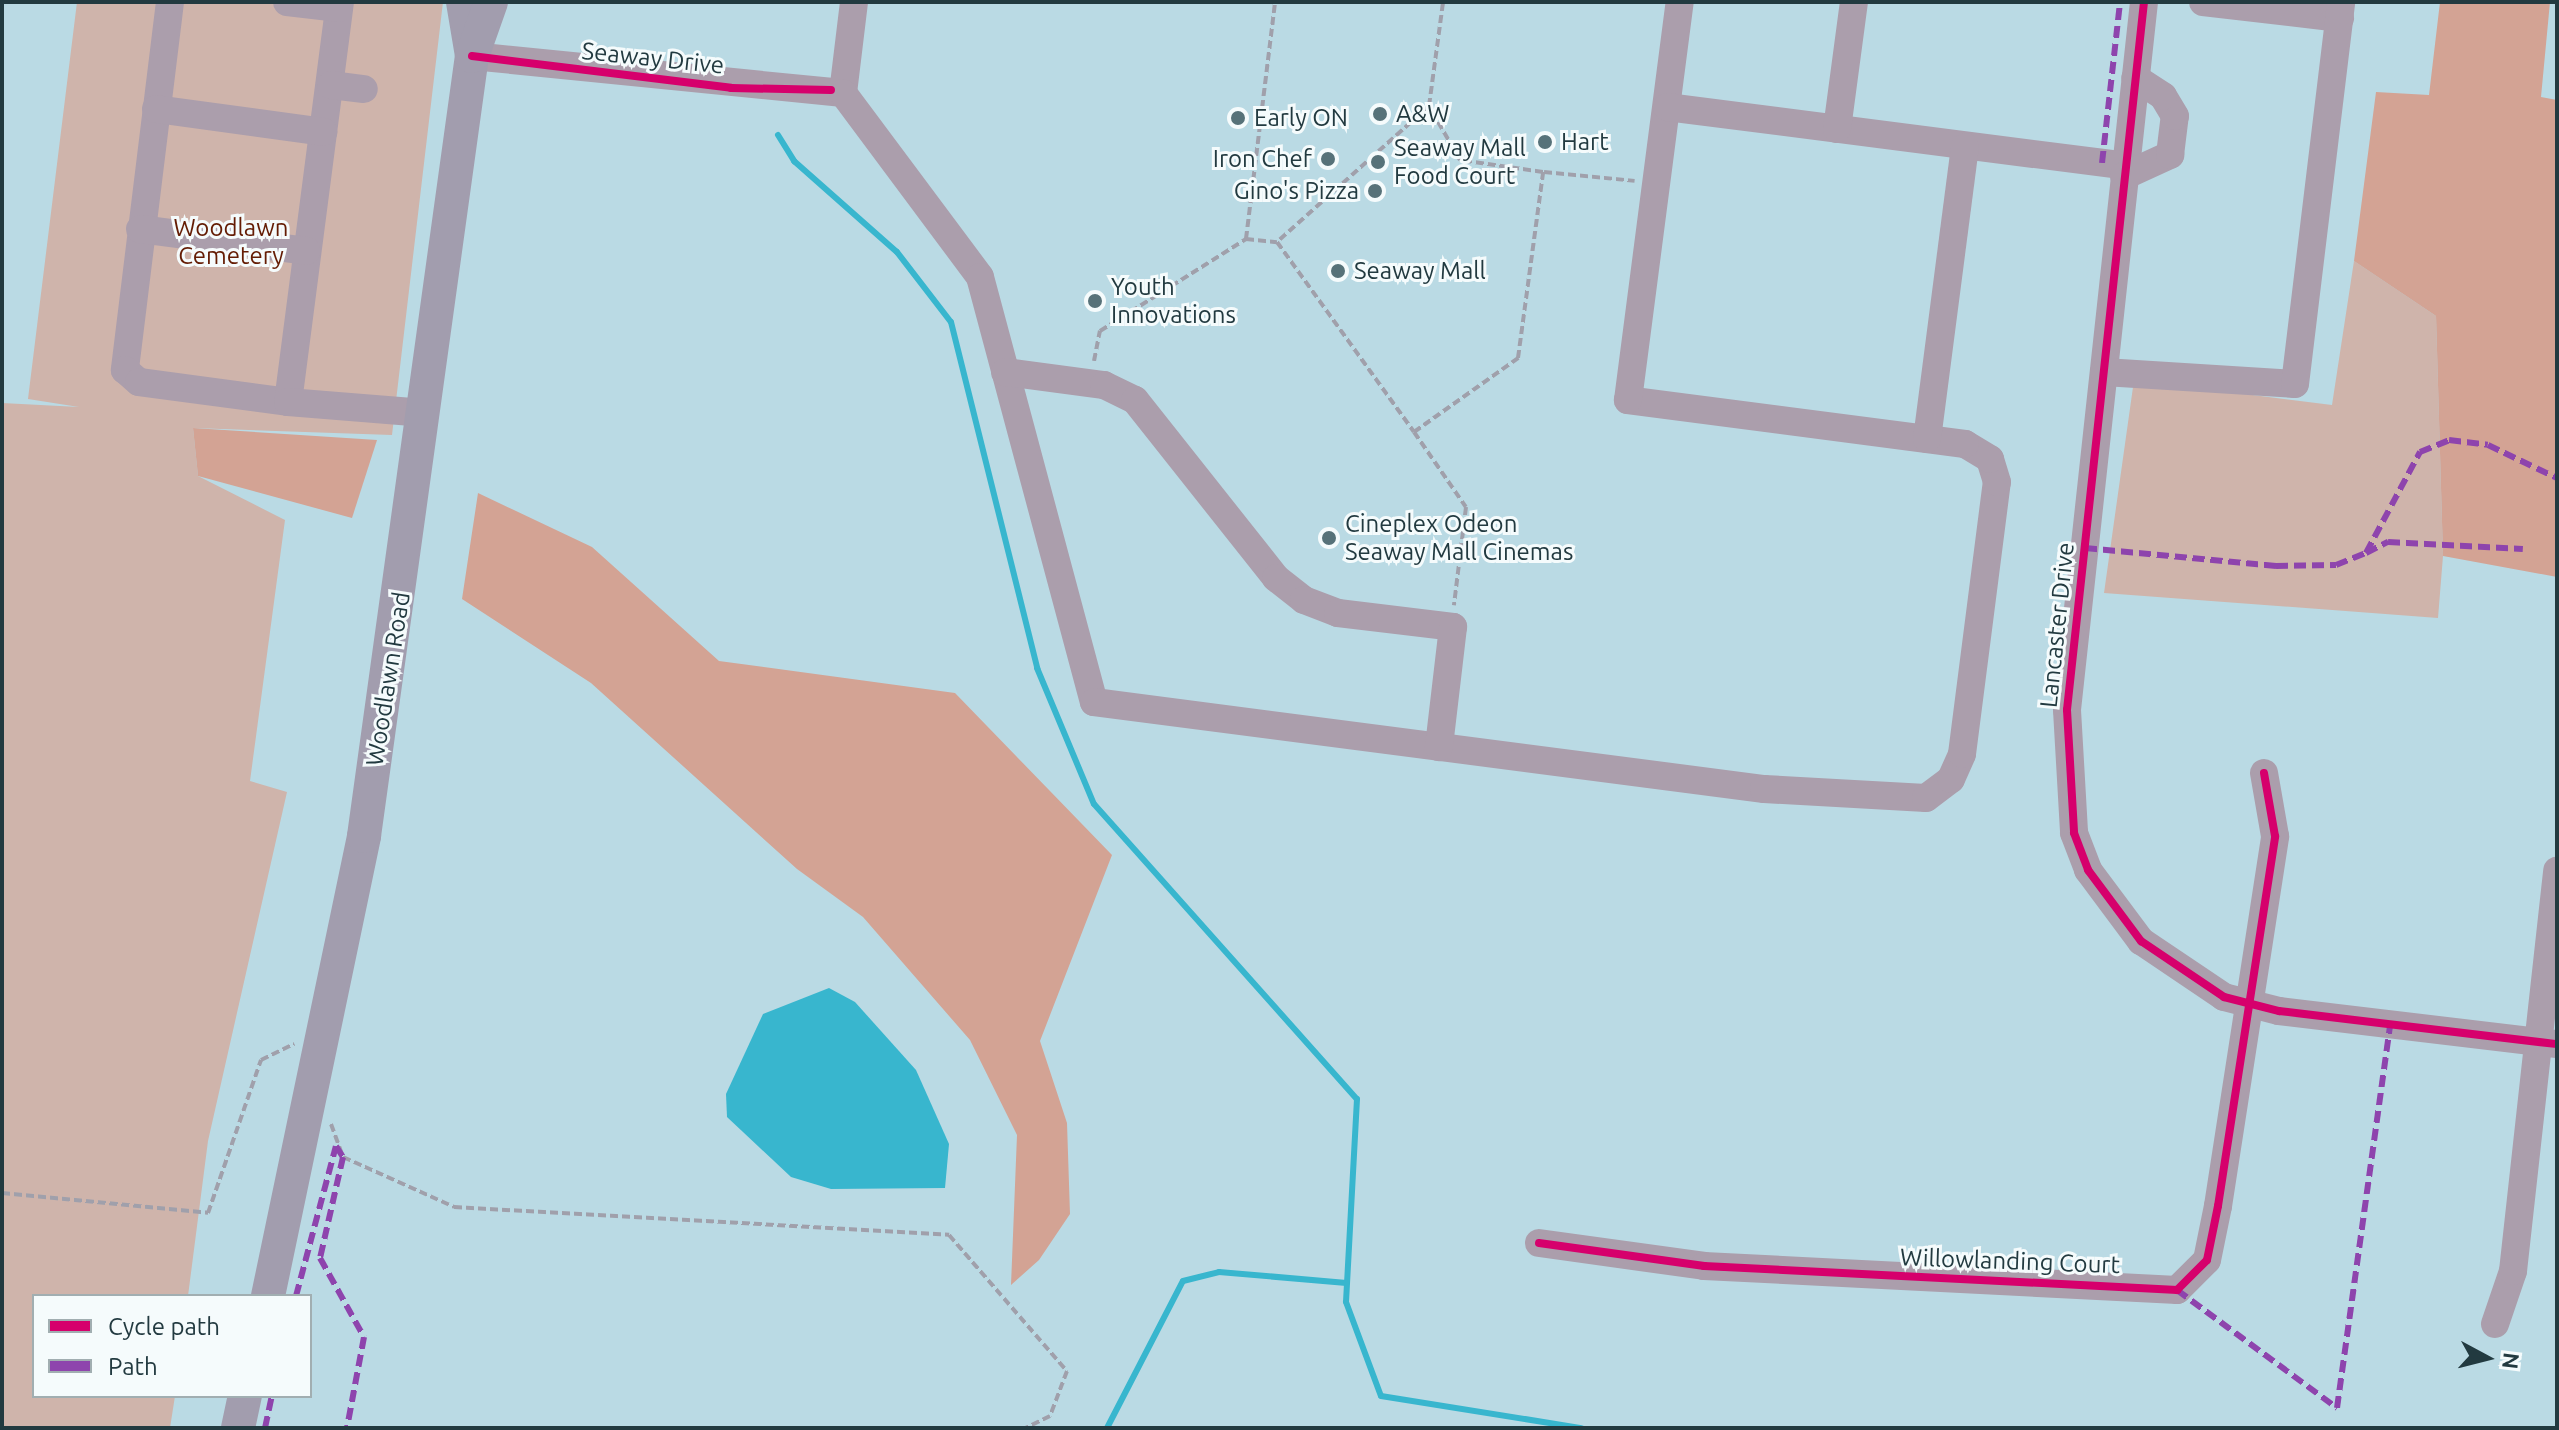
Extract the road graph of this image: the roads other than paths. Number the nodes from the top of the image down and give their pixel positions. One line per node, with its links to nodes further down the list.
1 (170, 2): 18 (street)
2 (287, 2): 10 (street)
3 (463, 2): 12 (main road, Woodlawn Road)
4 (491, 2): 12 (main road, Woodlawn Road)
5 (854, 2): 16 (street)
6 (1680, 2): 17 (street)
7 (1854, 2): 19 (street)
8 (2144, 2): 13 (street, Lancaster Drive)
9 (2203, 2): 11 (street)
10 (339, 5): 14 (street)
11 (2341, 10): 26 (street)
12 (472, 56): 16 (street, Seaway Drive); 28 (main road, Woodlawn Road)
13 (2135, 78): 22 (street, Lancaster Drive); 22 (street)
14 (331, 85): 15 (street); 20 (street)
15 (364, 89)
16 (837, 92): 25 (street)
17 (1667, 107): 19 (street); 29 (street)
18 (156, 109): 20 (street); 23 (street)
19 (1837, 129): 21 (street)
20 (323, 132): 24 (street)
21 (1965, 147): 22 (street); 29 (street)
22 (2124, 171): 26 (street, Lancaster Drive)
23 (140, 229): 24 (street); 27 (street)
24 (307, 251): 27 (street)
25 (1005, 372): 30 (street); 30 (street)
26 (2104, 372): 33 (street, Lancaster Drive)
27 (288, 402): 28 (street)
28 (425, 413): 36 (main road, Woodlawn Road)
29 (1927, 439): 30 (street)
30 (1439, 747)
31 (2264, 773): 33 (street, Willowlanding Court)
32 (2557, 870): 34 (street)
33 (2249, 1004): 34 (street, Lancaster Drive); 35 (street, Willowlanding Court)
34 (2548, 1042): 37 (street)
35 (1539, 1243)
36 (270, 1288)
37 (2495, 1324)
38 (245, 1398): 39 (main road)
39 (238, 1428)

